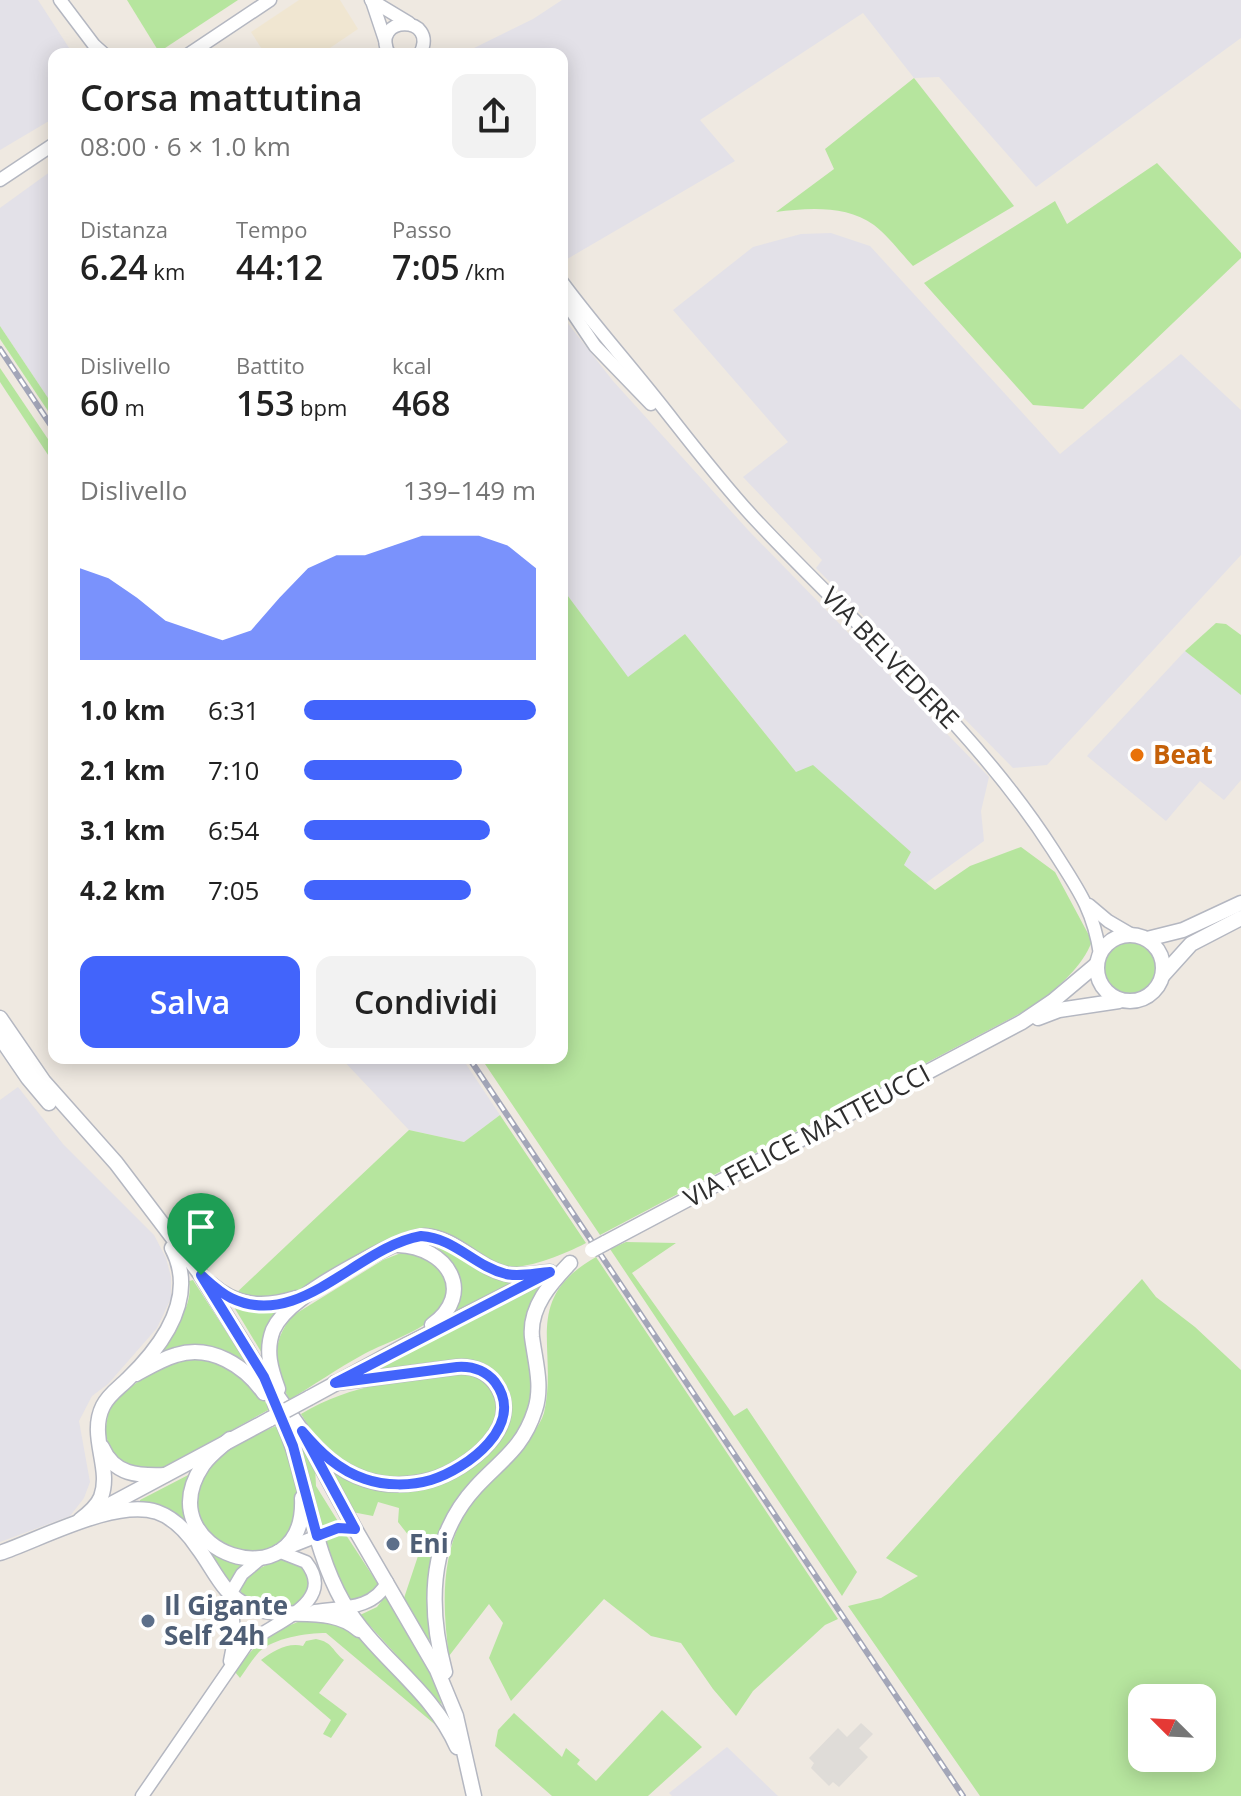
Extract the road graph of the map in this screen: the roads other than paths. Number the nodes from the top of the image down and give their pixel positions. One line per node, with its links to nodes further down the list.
1 (60, 0): 5 (street)
2 (270, 0): 6 (street)
3 (372, 1): 4 (street); 7 (street)
4 (411, 24): 7 (street); 8 (street)
5 (97, 48)
6 (198, 48)
7 (388, 48)
8 (421, 48)
9 (48, 148): 10 (street)
10 (0, 180)
11 (568, 290): 14 (street, VIA BELVEDERE)
12 (568, 305): 14 (street)
13 (568, 306): 15 (street, VIA BELVEDERE)
14 (601, 332): 15 (street); 16 (street, VIA BELVEDERE)
15 (625, 379): 16 (street, VIA BELVEDERE)
16 (677, 428): 17 (street, VIA BELVEDERE)
17 (1087, 903): 20 (street, VIA BELVEDERE); 22 (street, VIA BELVEDERE)
18 (1241, 903): 21 (main road)
19 (1241, 918): 23 (main road, VIA FELICE MATTEUCCI)
20 (1132, 935): 21 (main road); 22 (main road, VIA FELICE MATTEUCCI)
21 (1147, 939): 23 (main road)
22 (1098, 959): 24 (main road); 26 (main road, VIA FELICE MATTEUCCI)
23 (1163, 975): 24 (main road, VIA FELICE MATTEUCCI)
24 (1121, 1001): 26 (main road, VIA FELICE MATTEUCCI)
25 (0, 1018): 28 (main road)
26 (1022, 1022): 30 (main road, VIA FELICE MATTEUCCI)
27 (0, 1037): 28 (main road)
28 (150, 1206): 32 (main road); 35 (main road)
29 (394, 1245): 31 (main road); 33 (main road); 34 (main road)
30 (570, 1263): 31 (main road); 55 (main road)
31 (550, 1272): 34 (main road)
32 (201, 1275): 33 (main road); 37 (main road)
33 (304, 1296): 37 (main road)
34 (408, 1344): 36 (main road)
35 (129, 1378): 37 (main road); 39 (main road)
36 (335, 1383): 37 (main road, bridge); 38 (main road)
37 (277, 1411): 38 (main road); 40 (main road); 41 (main road)
38 (302, 1431): 44 (main road)
39 (97, 1435): 42 (main road); 43 (main road)
40 (230, 1439): 42 (main road); 48 (main road)
41 (297, 1462): 45 (main road); 46 (main road)
42 (169, 1475): 43 (main road)
43 (80, 1520): 47 (main road); 50 (main road)
44 (355, 1529): 45 (street); 49 (main road)
45 (317, 1536): 46 (street); 51 (main road)
46 (278, 1551): 48 (main road); 52 (street)
47 (0, 1553)
48 (260, 1559): 50 (street)
49 (387, 1582): 51 (street); 55 (main road)
50 (229, 1596): 52 (main road); 54 (street)
51 (346, 1606): 52 (street); 53 (main road)
52 (296, 1614): 53 (main road); 54 (street)
53 (389, 1658): 56 (main road)
54 (222, 1682): 57 (street)
55 (456, 1716): 56 (main road)
56 (473, 1792)
57 (142, 1796)

